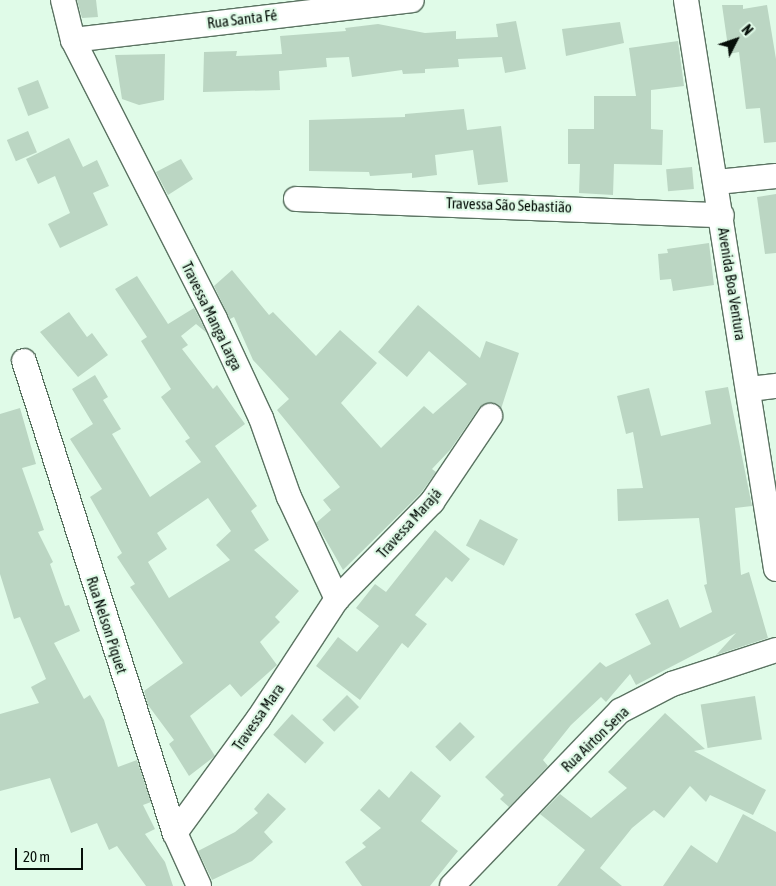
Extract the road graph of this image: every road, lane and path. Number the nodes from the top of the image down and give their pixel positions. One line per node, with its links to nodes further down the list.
1 (63, 0): 5 (street, Travessa Manga Larga)
2 (412, 0): 4 (street, Rua Santa Fé)
3 (686, 0): 7 (street, Avenida Boa Ventura)
4 (261, 8): 5 (street, Rua Santa Fé)
5 (73, 40): 15 (street, Travessa Manga Larga)
6 (776, 176): 7 (street)
7 (717, 182): 9 (street, Avenida Boa Ventura)
8 (296, 199): 9 (street, Travessa São Sebastião)
9 (722, 215): 12 (street, Avenida Boa Ventura)
10 (24, 361): 17 (street, Rua Nelson Piquet)
11 (776, 386): 12 (street)
12 (750, 389): 14 (street, Avenida Boa Ventura)
13 (490, 416): 15 (street, Travessa Marajá)
14 (776, 569)
15 (337, 599): 17 (street, Travessa Mara)
16 (776, 650): 18 (street, Rua Airton Sena)
17 (175, 833): 19 (street, Rua Nelson Piquet)
18 (456, 885)
19 (199, 886)

